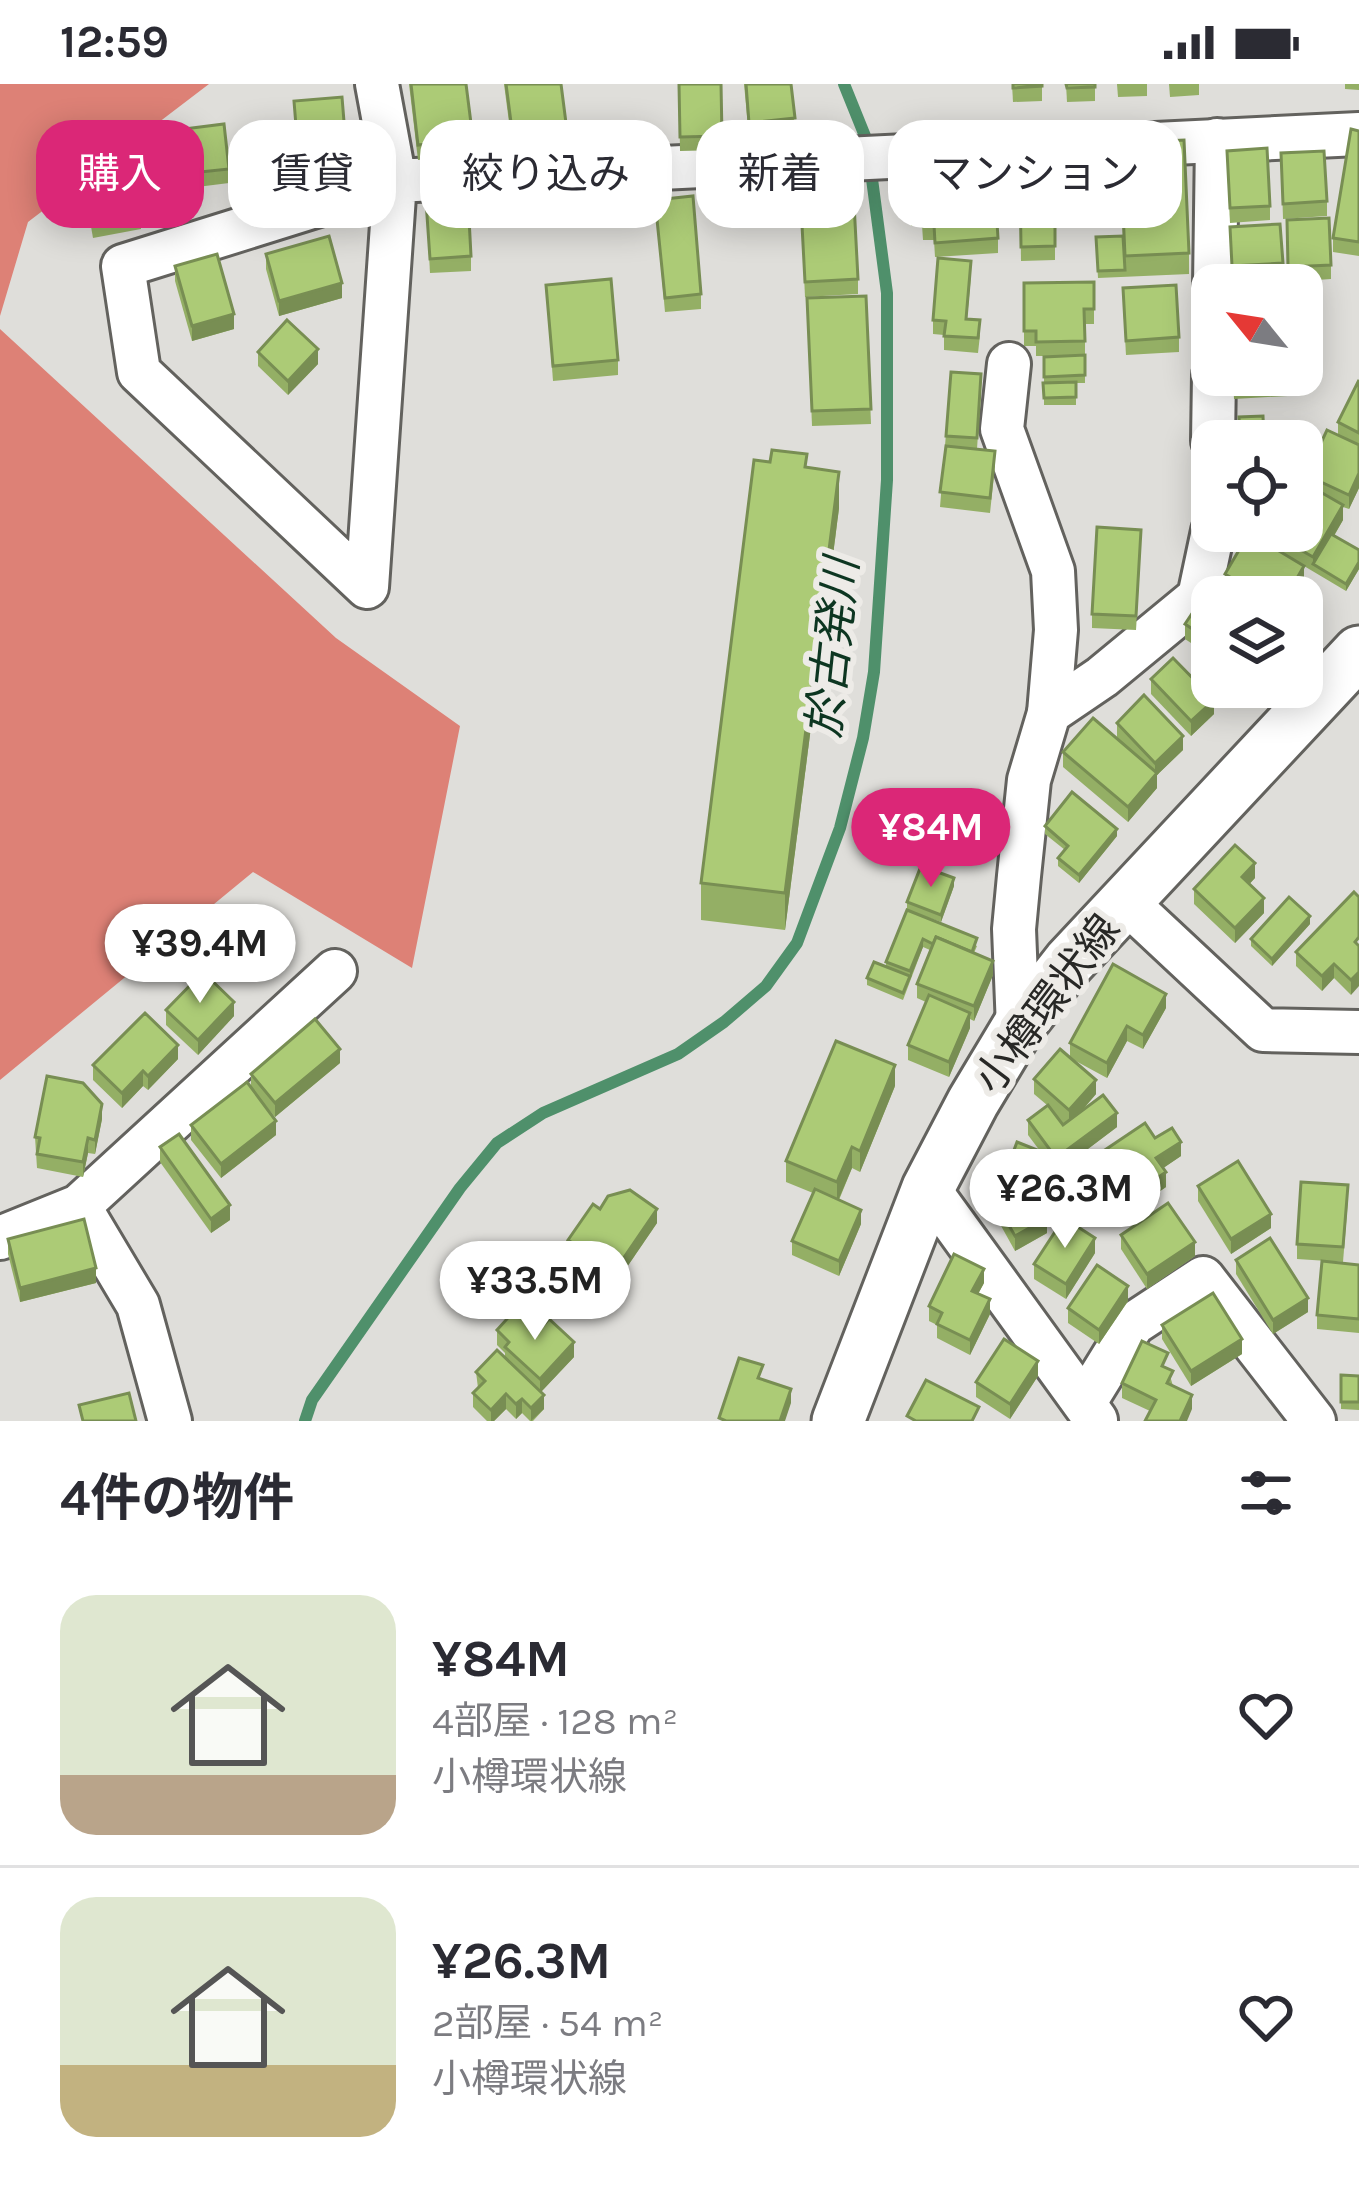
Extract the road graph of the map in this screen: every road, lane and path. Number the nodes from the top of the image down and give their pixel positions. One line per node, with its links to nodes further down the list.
1 (377, 84): 2 (street)
2 (384, 120)
3 (1359, 134): 4 (street)
4 (1217, 140): 6 (street); 7 (street)
5 (395, 181): 5 (street)
6 (396, 181)
7 (1214, 264)
8 (1009, 364): 11 (street)
9 (1209, 552): 11 (street)
10 (1359, 652): 12 (main road, 小樽環状線)
11 (1049, 713): 14 (street)
12 (1125, 901): 14 (main road, 小樽環状線); 15 (street)
13 (334, 971): 17 (street)
14 (1018, 1027): 16 (main road, 小樽環状線)
15 (1359, 1032)
16 (928, 1188): 19 (street); 20 (main road, 小樽環状線)
17 (79, 1206): 18 (street); 21 (street)
18 (0, 1238)
19 (1091, 1412): 22 (street)
20 (848, 1414)
21 (170, 1421)
22 (1314, 1421)

